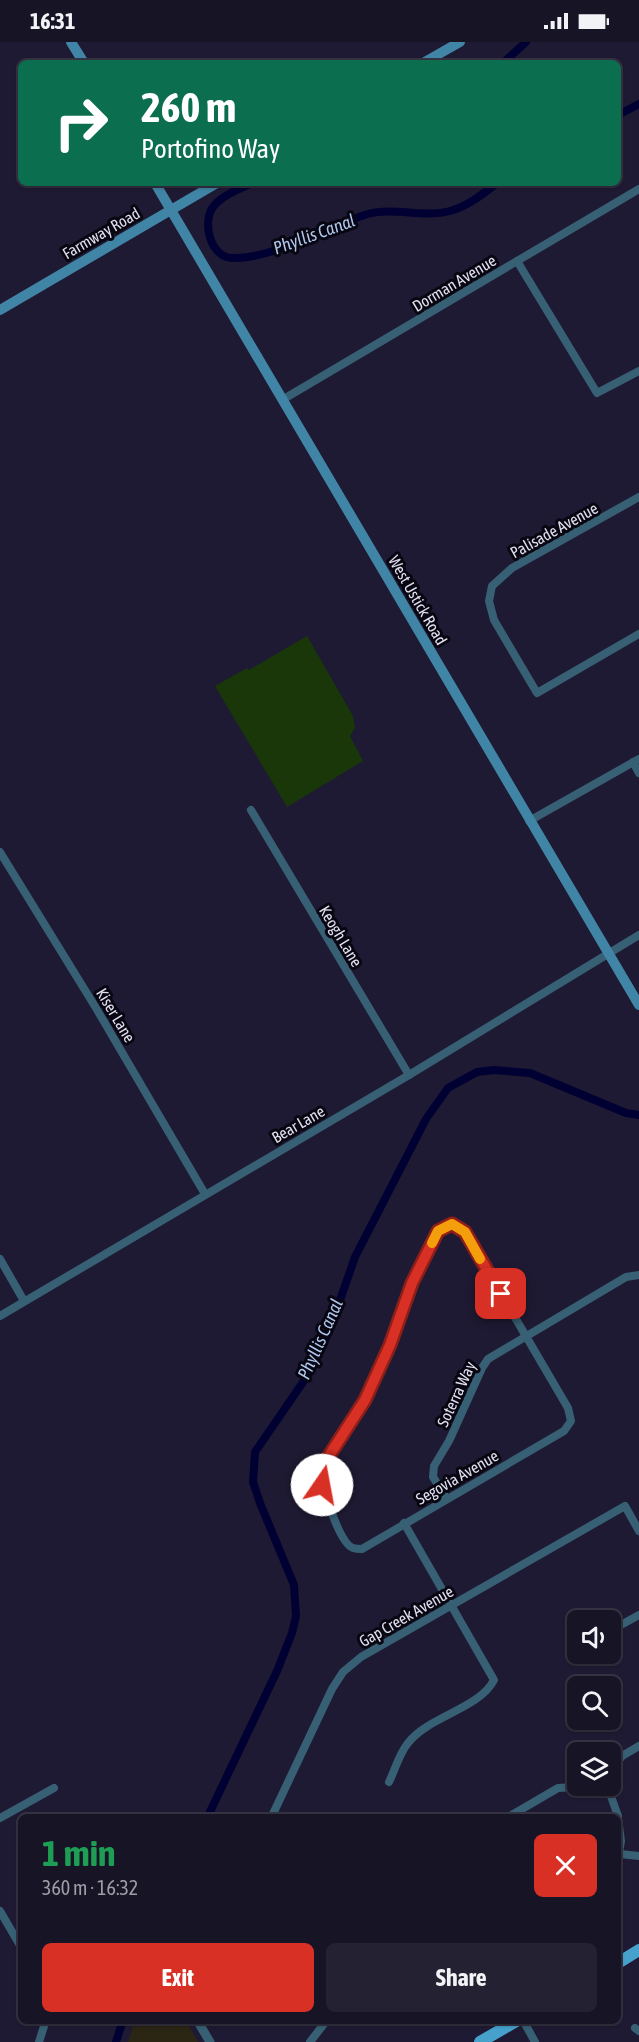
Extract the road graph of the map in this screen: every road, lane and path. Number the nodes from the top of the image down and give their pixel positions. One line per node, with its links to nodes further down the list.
1 (71, 42): 3 (main road)
2 (459, 42): 4 (main road)
3 (82, 60)
4 (428, 60)
5 (157, 186): 8 (main road, West Ustick Road)
6 (212, 186): 8 (main road, Farmway Road)
7 (639, 189): 9 (street, Dorman Avenue)
8 (171, 210): 10 (main road, Farmway Road); 12 (main road, West Ustick Road)
9 (517, 261): 11 (street); 12 (street, Dorman Avenue)
10 (0, 310)
11 (639, 371)
12 (282, 400): 18 (main road, West Ustick Road)
13 (639, 497): 14 (street, Palisade Avenue)
14 (639, 634)
15 (636, 760): 16 (street); 18 (street)
16 (639, 773)
17 (251, 810): 23 (street, Keogh Lane)
18 (529, 821): 21 (main road, West Ustick Road)
19 (0, 852): 24 (street, Kiser Lane)
20 (639, 935): 21 (street, Bear Lane)
21 (608, 954): 22 (main road, West Ustick Road); 23 (street, Bear Lane)
22 (639, 1005)
23 (409, 1075): 24 (street, Bear Lane)
24 (205, 1194): 27 (street, Bear Lane)
25 (0, 1259): 27 (street)
26 (639, 1275): 29 (street, Soterra Way)
27 (24, 1301): 28 (street, Bear Lane)
28 (0, 1316)
29 (524, 1335): 30 (street, Soterra Way); 30 (street, Segovia Avenue); 31 (street, Segovia Avenue)
30 (447, 1499): 31 (street, Segovia Avenue)
31 (404, 1523): 33 (street)
32 (639, 1531): 33 (street, Gap Creek Avenue)
33 (450, 1606): 38 (street); 42 (street, Gap Creek Avenue)
34 (639, 1615): 35 (street)
35 (621, 1626)
36 (639, 1746): 37 (street)
37 (621, 1757)
38 (389, 1782)
39 (567, 1787): 43 (street)
40 (54, 1788): 45 (street)
41 (611, 1796): 44 (street)
42 (273, 1814)
43 (513, 1814)
44 (617, 1814)
45 (0, 1818)
46 (621, 1856): 47 (street)
47 (639, 1856)
48 (0, 1911): 49 (street)
49 (18, 1942)
50 (639, 1950): 51 (main road)
51 (621, 1960)
52 (45, 2024): 57 (street)
53 (199, 2024): 58 (street)
54 (324, 2024): 59 (street)
55 (511, 2024): 60 (main road)
56 (525, 2024): 61 (street)
57 (39, 2042)
58 (210, 2042)
59 (310, 2042)
60 (480, 2042)
61 (535, 2042)

